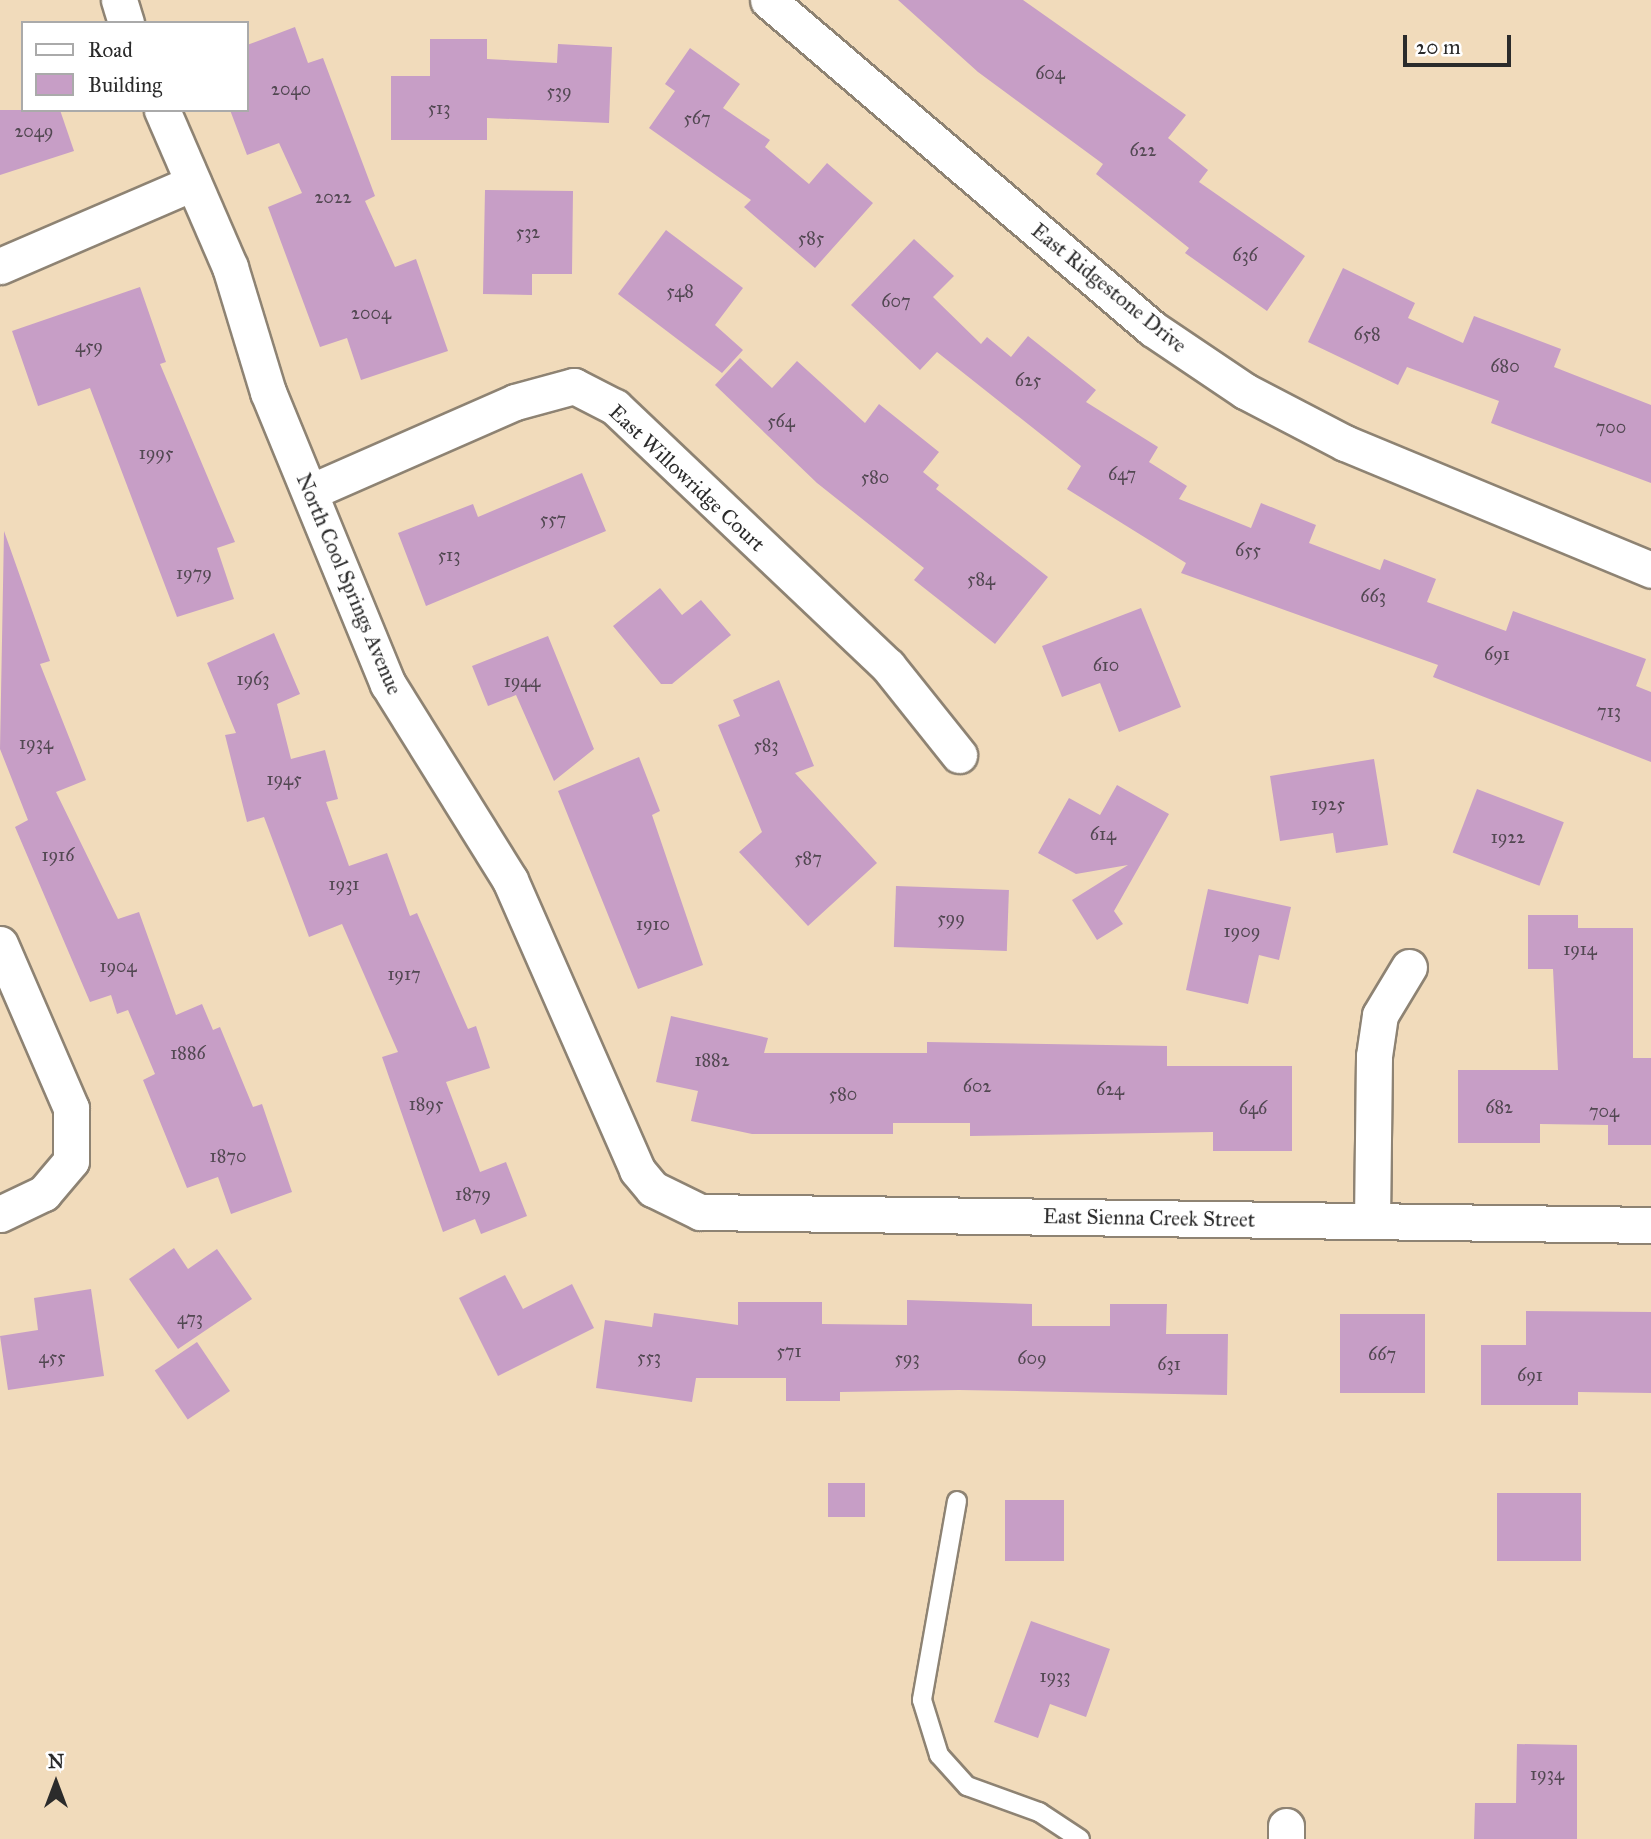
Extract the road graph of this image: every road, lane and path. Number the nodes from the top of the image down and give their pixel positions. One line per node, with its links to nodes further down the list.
1 (119, 0): 3 (street)
2 (768, 0): 8 (street, East Ridgestone Drive)
3 (125, 21)
4 (163, 112): 5 (street, North Cool Springs Avenue)
5 (192, 183): 6 (street); 7 (street, North Cool Springs Avenue)
6 (0, 266)
7 (310, 492): 9 (street, East Willowridge Court); 12 (street, North Cool Springs Avenue)
8 (1651, 570)
9 (959, 755)
10 (0, 944): 13 (street)
11 (1409, 967): 14 (street)
12 (653, 1189): 14 (street, East Sienna Creek Street)
13 (0, 1214)
14 (1372, 1221): 15 (street, East Sienna Creek Street)
15 (1651, 1226)
16 (957, 1501): 17 (lane)
17 (1080, 1839)

